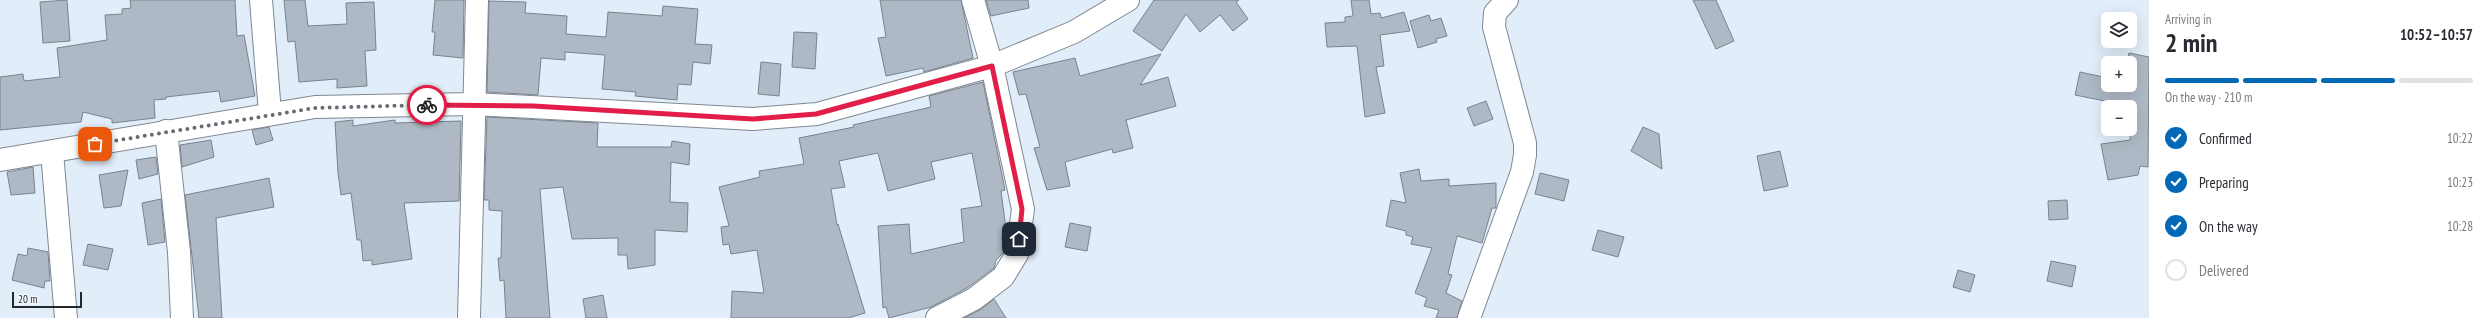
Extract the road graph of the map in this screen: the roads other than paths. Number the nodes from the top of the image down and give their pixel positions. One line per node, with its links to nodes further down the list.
1 (261, 0): 8 (street)
2 (478, 0): 7 (street)
3 (973, 0): 6 (street)
4 (1128, 0): 6 (street)
5 (1507, 0): 16 (street)
6 (992, 66): 7 (street); 15 (street)
7 (474, 104): 8 (street); 14 (street)
8 (270, 113): 9 (street)
9 (166, 131): 10 (street); 13 (street)
10 (52, 152): 11 (street); 12 (street)
11 (0, 160)
12 (66, 318)
13 (182, 318)
14 (469, 318)
15 (937, 318)
16 (1469, 318)

